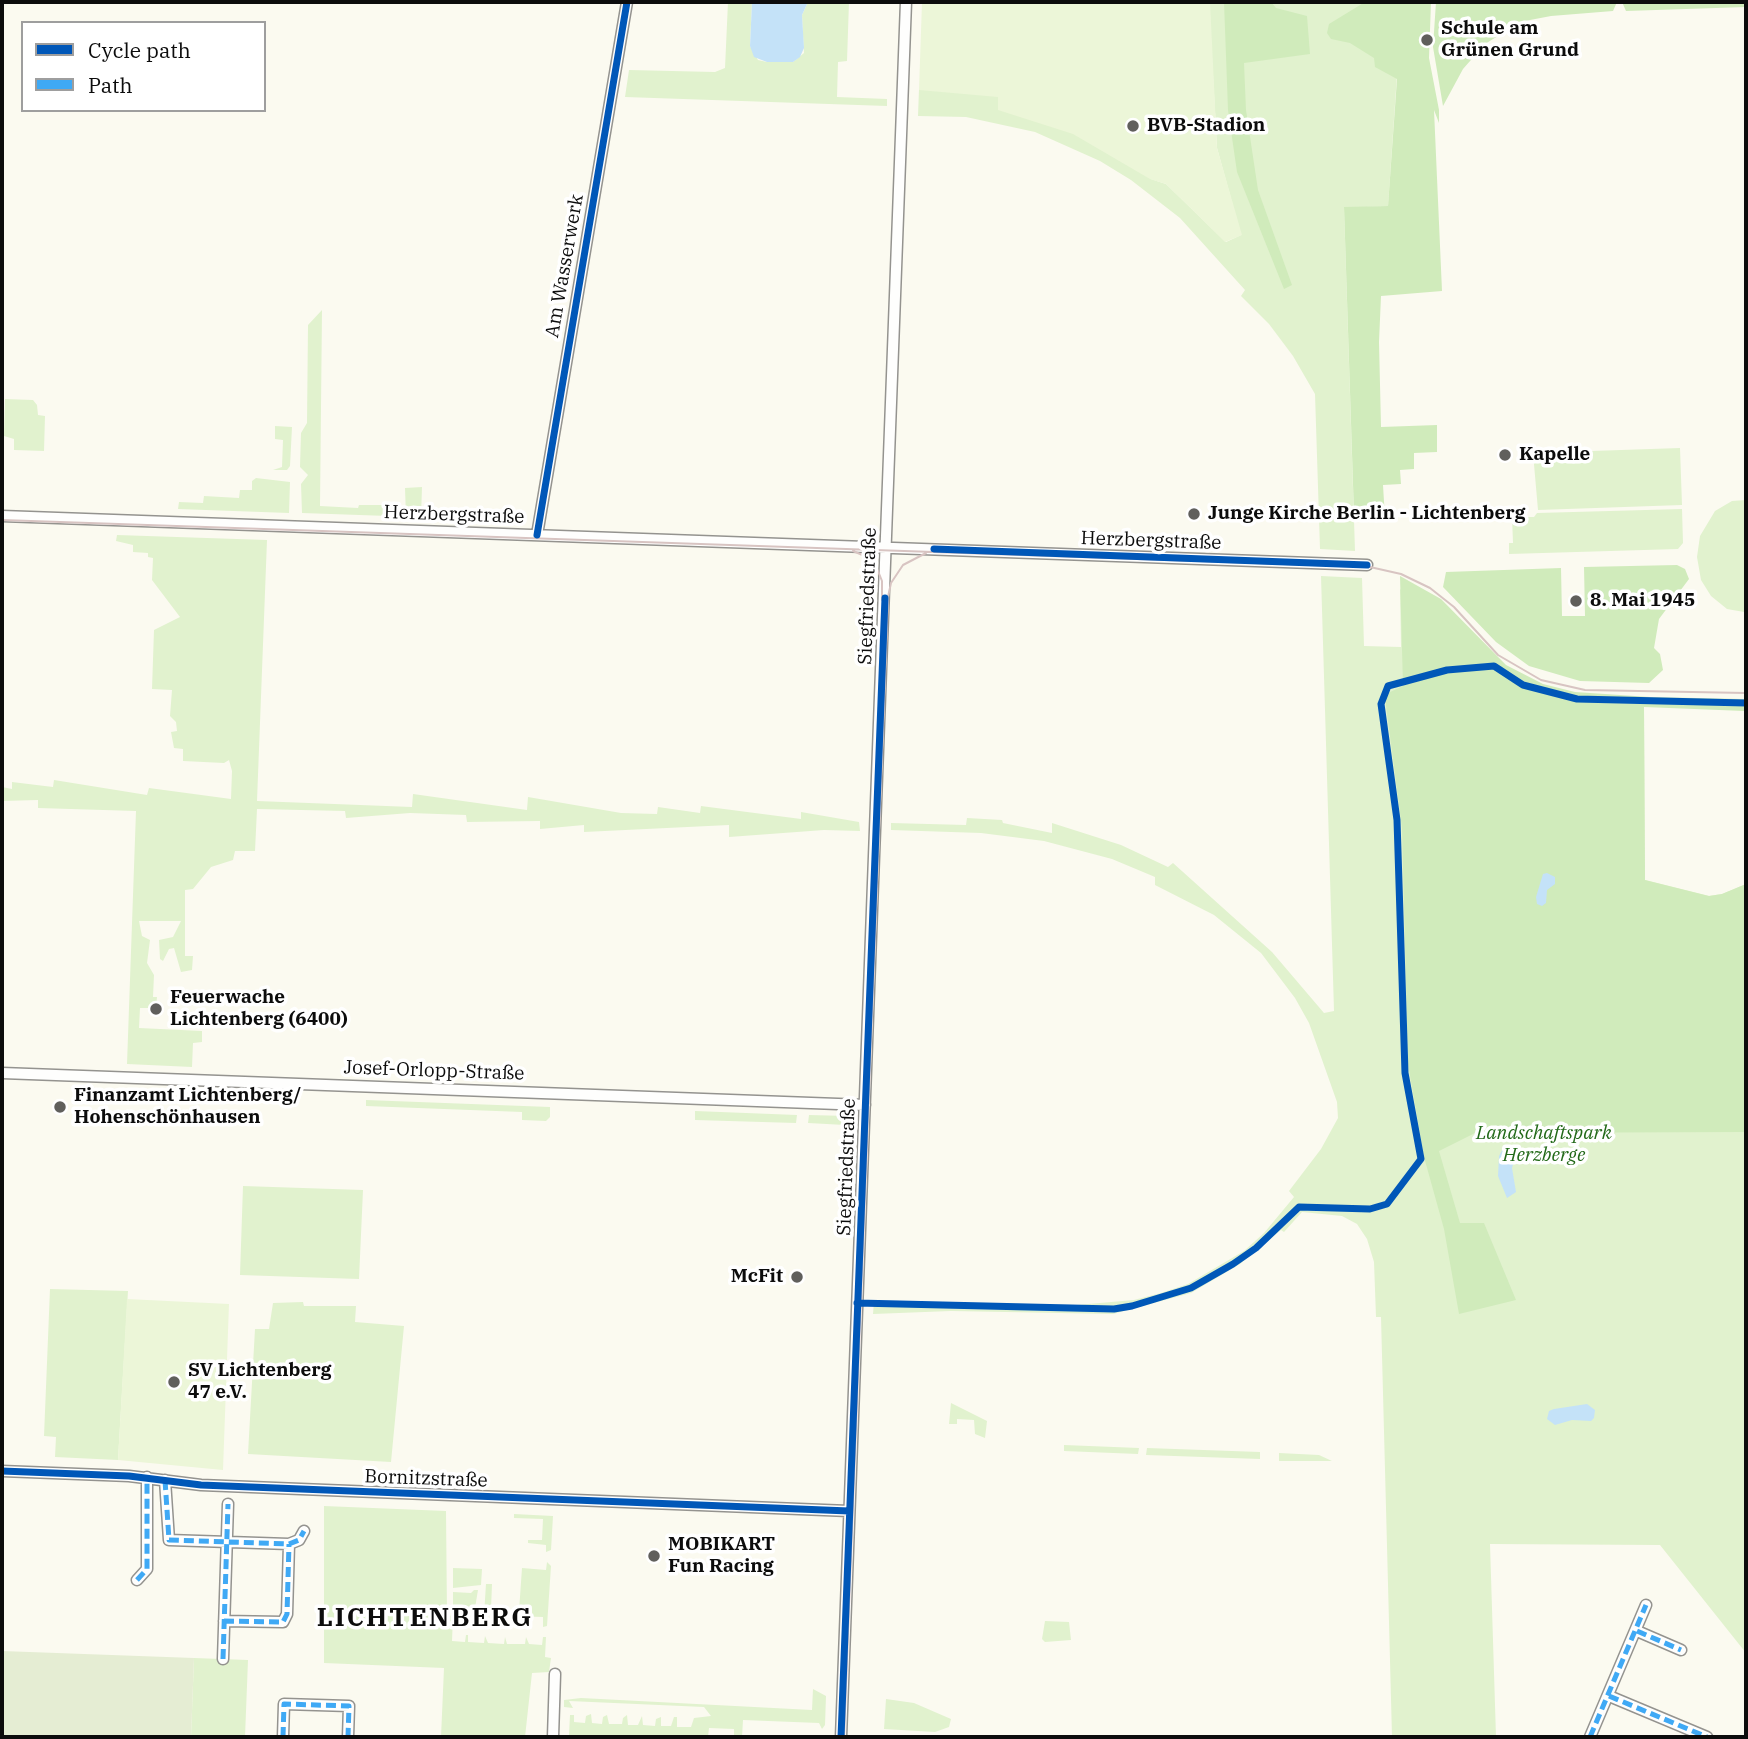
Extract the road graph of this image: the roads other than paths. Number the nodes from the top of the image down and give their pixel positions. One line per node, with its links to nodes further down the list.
1 (627, 2): 4 (street, Am Wasserwerk)
2 (906, 2): 5 (street, Siegfriedstraße)
3 (2, 516): 4 (street, Herzbergstraße)
4 (537, 535): 5 (street, Herzbergstraße)
5 (887, 548): 6 (street, Herzbergstraße); 8 (street, Siegfriedstraße)
6 (1367, 565)
7 (2, 1073): 8 (street, Josef-Orlopp-Straße)
8 (865, 1105): 13 (street, Siegfriedstraße)
9 (2, 1471): 10 (street, Bornitzstraße)
10 (147, 1477): 11 (street, Bornitzstraße); 17 (street)
11 (165, 1480): 13 (street, Bornitzstraße); 15 (street)
12 (228, 1504): 15 (street)
13 (849, 1511): 28 (street, Siegfriedstraße)
14 (304, 1531): 16 (street)
15 (227, 1543): 16 (street); 19 (street)
16 (289, 1544): 19 (street)
17 (137, 1580)
18 (1646, 1605): 20 (street)
19 (224, 1621): 22 (street)
20 (1637, 1631): 21 (street); 24 (street)
21 (1681, 1650)
22 (223, 1659)
23 (555, 1674): 27 (street)
24 (1609, 1696): 29 (street); 30 (street)
25 (283, 1737): 26 (street)
26 (348, 1737)
27 (553, 1737)
28 (841, 1737)
29 (1590, 1737)
30 (1707, 1737)

